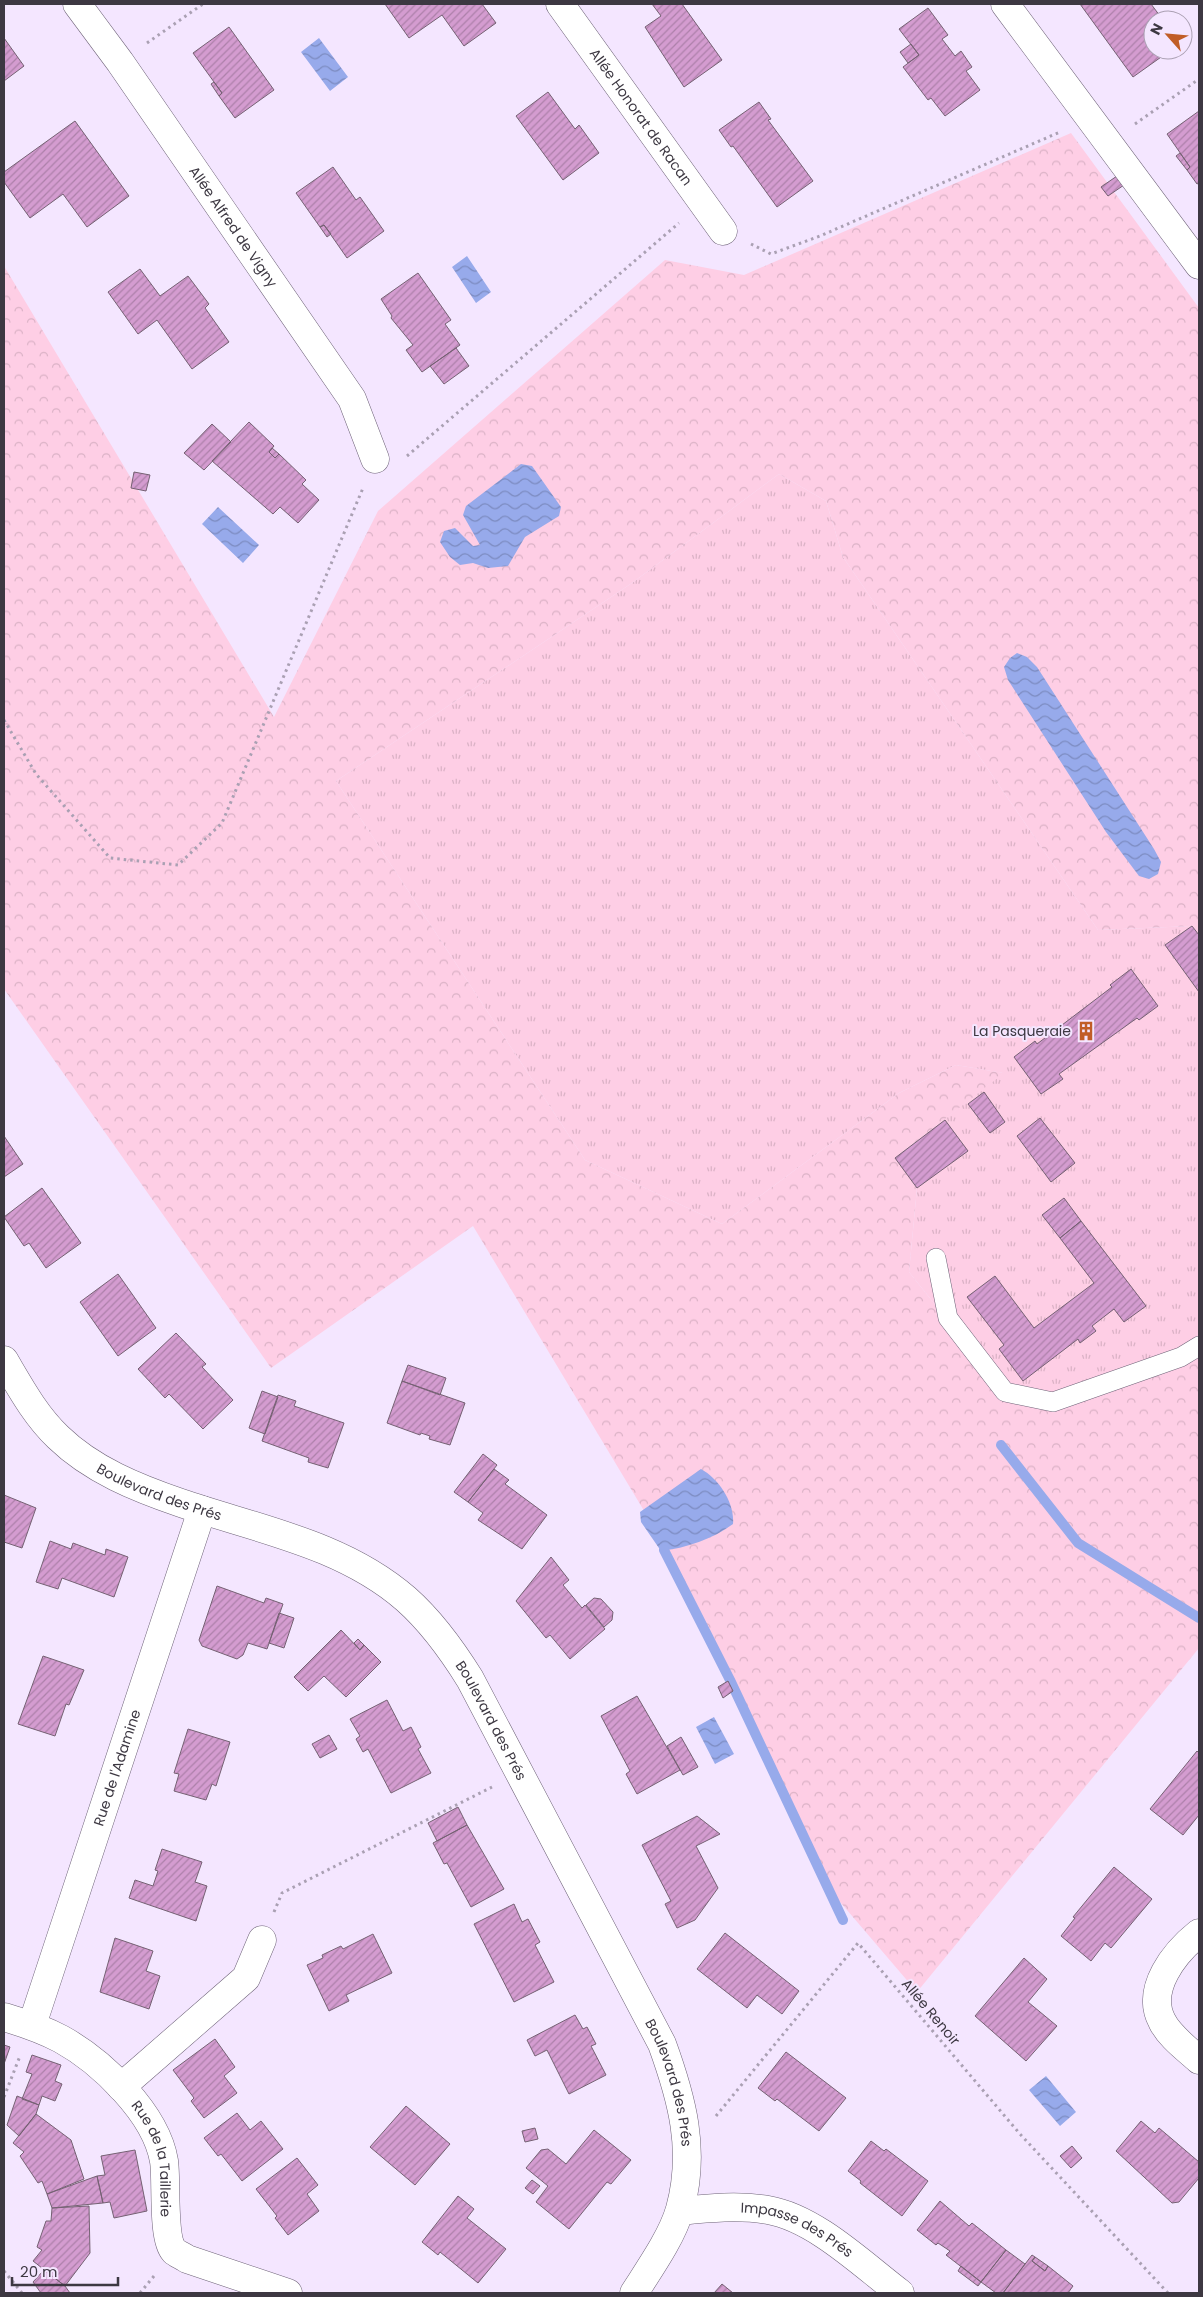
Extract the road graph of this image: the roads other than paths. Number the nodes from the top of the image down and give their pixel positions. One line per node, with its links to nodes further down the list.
1 (77, 4): 6 (street, Allée Alfred de Vigny)
2 (560, 4): 4 (street, Allée Honorat de Racan)
3 (1005, 4): 5 (street)
4 (723, 230)
5 (1199, 265)
6 (375, 458)
7 (936, 1258): 8 (lane)
8 (1199, 1346)
9 (4, 1360): 10 (street, Boulevard des Prés)
10 (202, 1510): 14 (street, Rue de l'Adamine); 17 (street, Boulevard des Prés)
11 (1199, 1933): 15 (street)
12 (262, 1940): 16 (street)
13 (4, 2017): 14 (street, Rue de la Taillerie)
14 (32, 2025): 16 (street, Rue de la Taillerie)
15 (1199, 2060)
16 (121, 2087): 18 (street, Rue de la Taillerie)
17 (680, 2211): 19 (street, Boulevard des Prés); 20 (street, Impasse des Prés)
18 (288, 2293)
19 (634, 2293)
20 (900, 2293)

